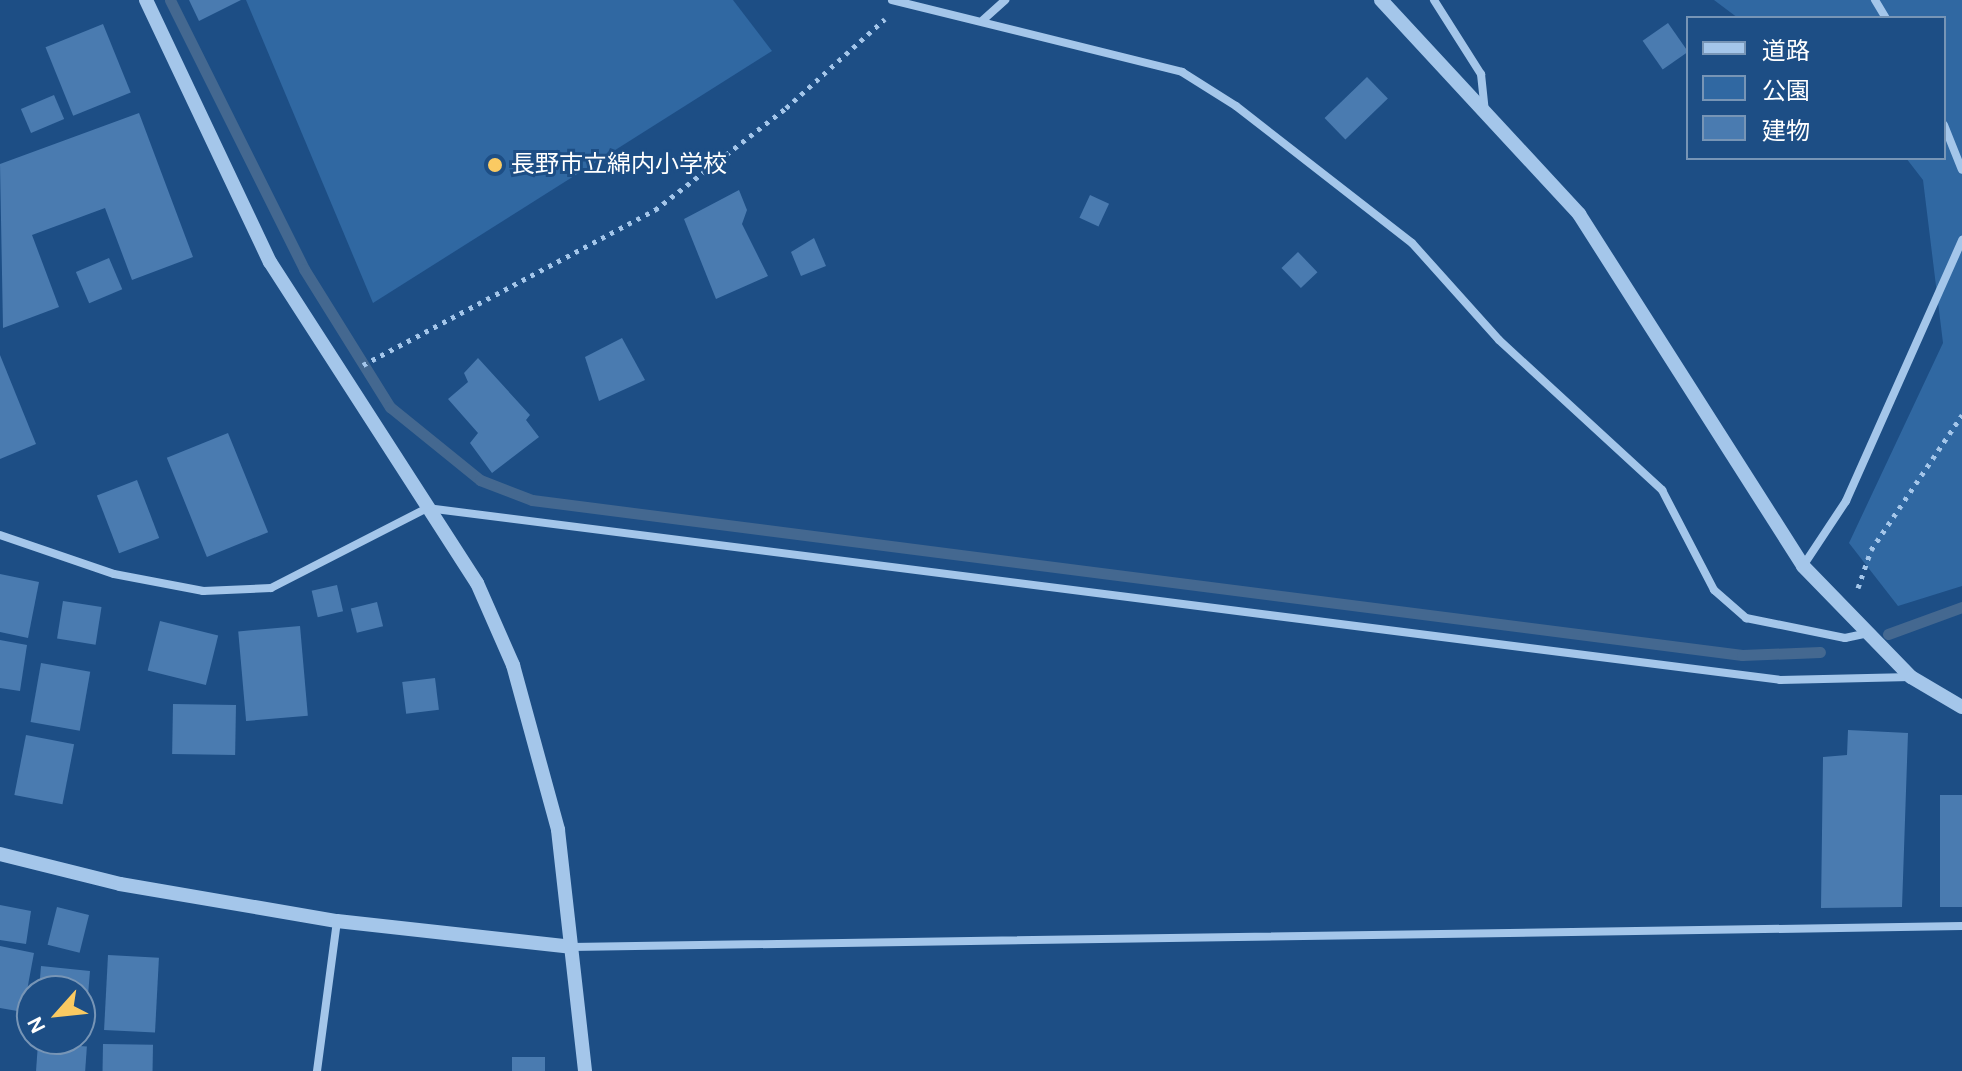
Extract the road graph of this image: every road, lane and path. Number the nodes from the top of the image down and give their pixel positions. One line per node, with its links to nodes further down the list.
1 (146, 0): 14 (street)
2 (892, 0): 6 (street)
3 (1005, 0): 7 (street)
4 (1381, 0): 8 (street)
5 (1434, 0): 8 (street)
6 (903, 2): 7 (street); 12 (path)
7 (983, 20): 18 (street)
8 (1485, 112): 16 (street)
9 (1946, 130): 10 (street)
10 (1962, 170)
11 (1962, 240): 16 (street)
12 (370, 361)
13 (1962, 415): 17 (path)
14 (427, 508): 15 (street); 19 (street); 24 (street)
15 (0, 535)
16 (1803, 566): 17 (street)
17 (1838, 602): 18 (street)
18 (1868, 633): 19 (street)
19 (1911, 677): 20 (street)
20 (1962, 707)
21 (0, 854): 22 (street)
22 (337, 921): 24 (street); 25 (street)
23 (1962, 926): 24 (street)
24 (571, 947): 26 (street)
25 (317, 1071)
26 (585, 1071)

